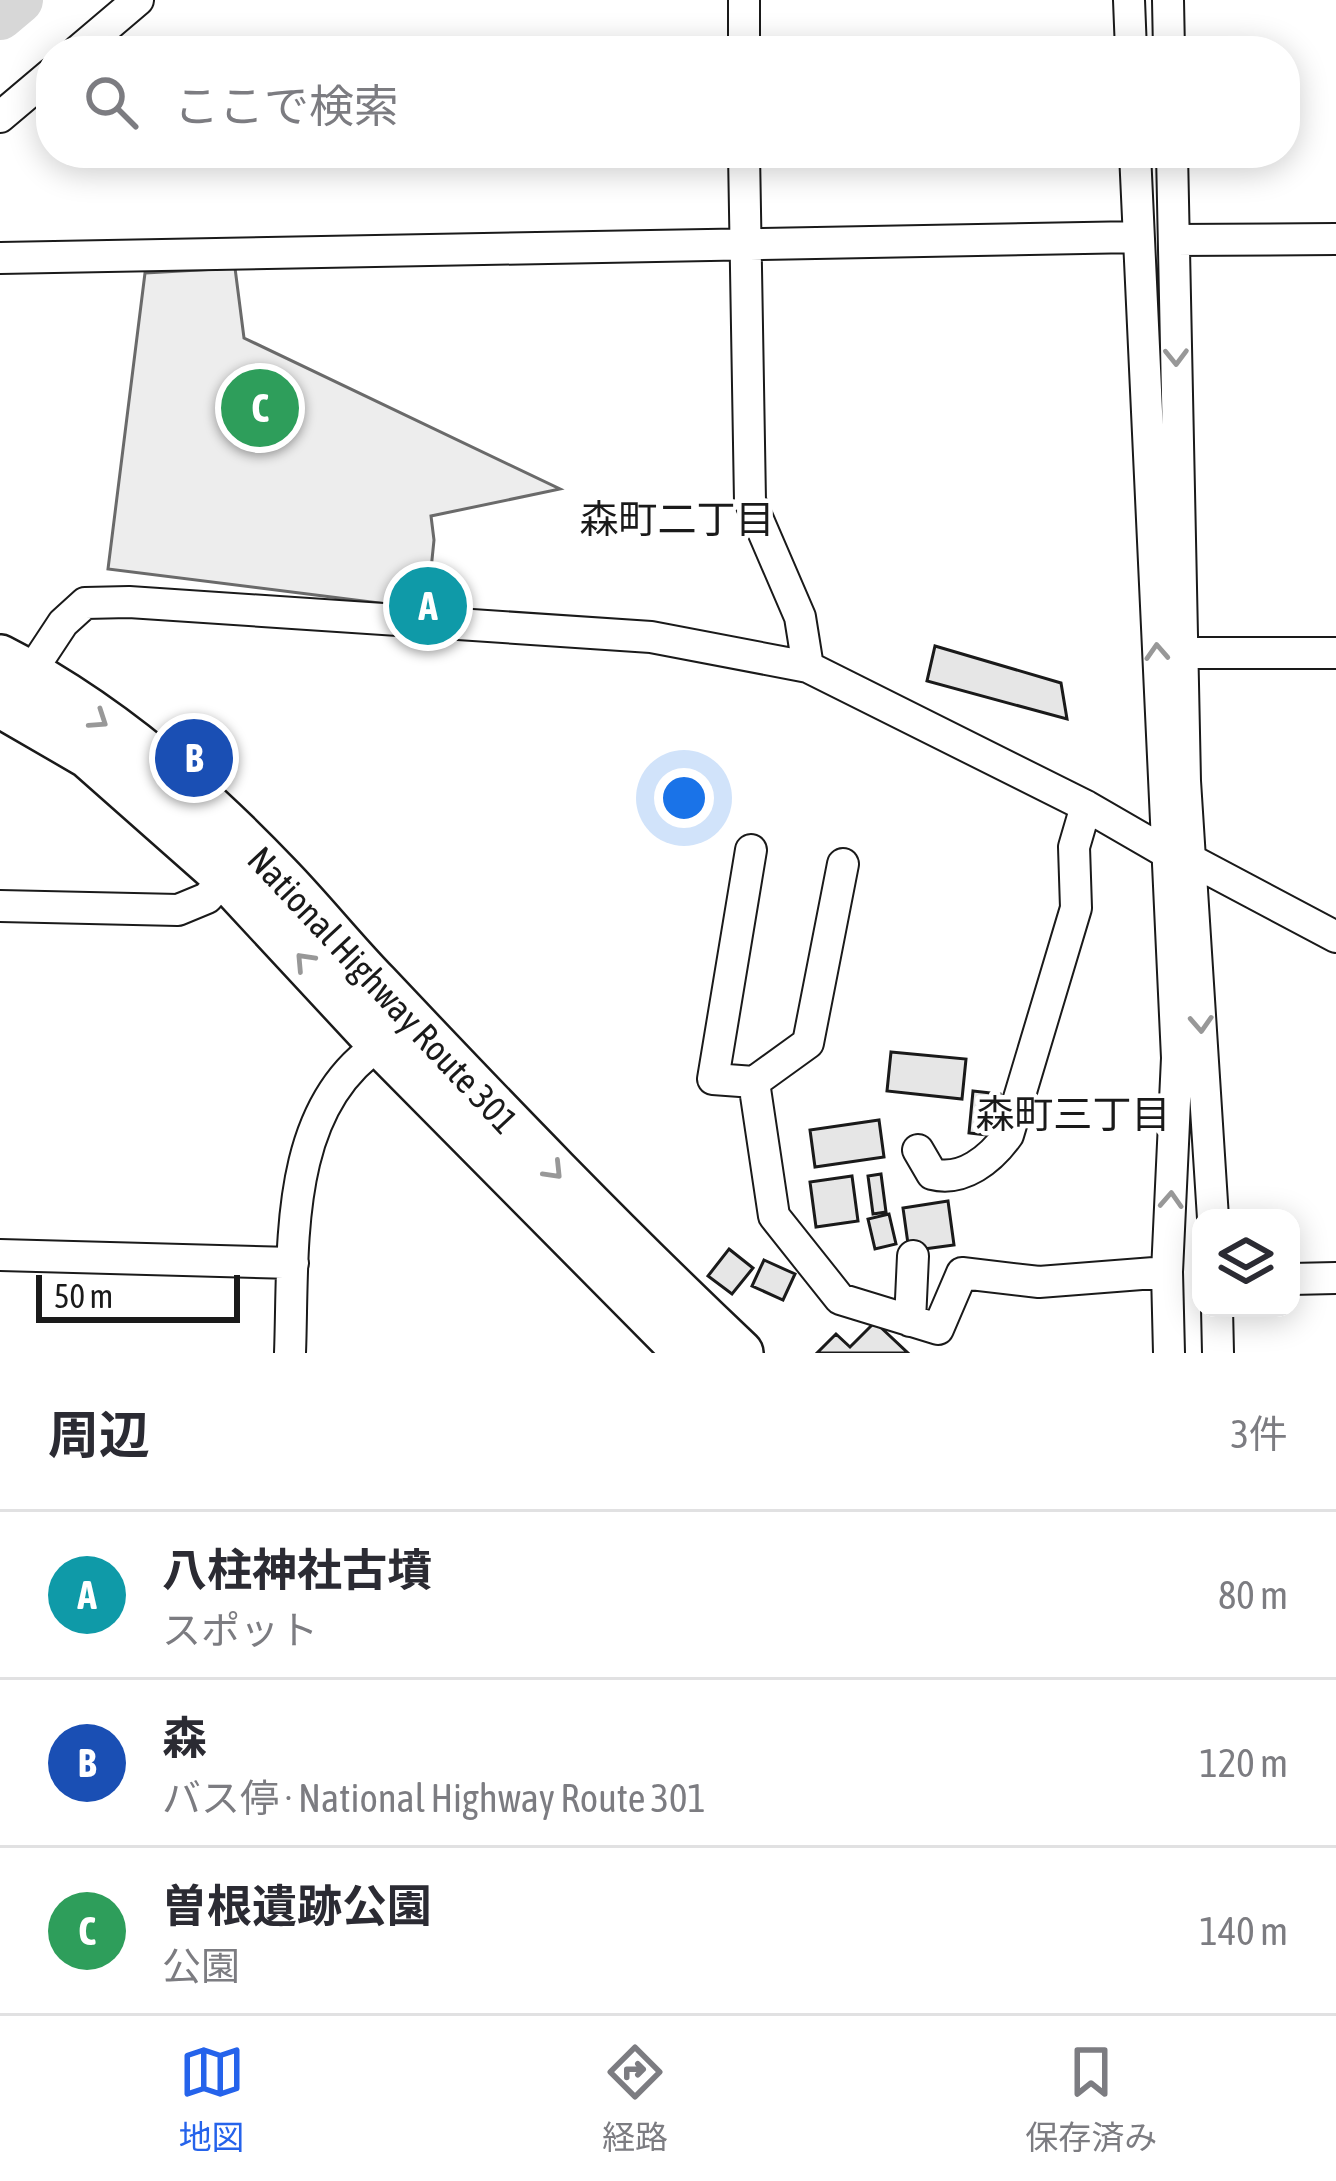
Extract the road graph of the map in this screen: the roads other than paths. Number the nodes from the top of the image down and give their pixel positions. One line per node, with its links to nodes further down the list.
1 (138, 0): 5 (street)
2 (744, 0): 6 (street)
3 (1129, 0): 7 (street)
4 (1168, 0): 8 (street)
5 (96, 36)
6 (744, 36)
7 (1130, 36)
8 (1169, 36)
9 (36, 87): 10 (street)
10 (0, 117)
11 (744, 168): 17 (street)
12 (1136, 168): 14 (street)
13 (1172, 168): 16 (street)
14 (1138, 237): 17 (street); 23 (street, one-way to 14)
15 (1336, 239): 16 (street)
16 (1174, 240): 19 (street, one-way to 19)
17 (743, 242): 18 (street); 21 (street)
18 (0, 258)
19 (1183, 653): 20 (street); 23 (street)
20 (1336, 653)
21 (808, 668): 22 (street); 24 (street)
22 (10, 679): 28 (highway, National Highway Route 301); 45 (highway, National Highway Route 301, one-way to 45)
23 (1174, 775): 26 (street)
24 (1086, 806): 26 (street); 33 (street)
25 (751, 850): 32 (street)
26 (1180, 857): 30 (street); 34 (street, one-way to 34); 38 (street, one-way to 26)
27 (843, 864): 32 (street)
28 (226, 877): 29 (street); 31 (highway, National Highway Route 301, one-way to 28)
29 (0, 906)
30 (1336, 937)
31 (381, 1044): 37 (street); 43 (highway, National Highway Route 301)
32 (754, 1082): 42 (street)
33 (918, 1150)
34 (1212, 1209)
35 (0, 1255): 37 (street)
36 (914, 1256): 42 (street)
37 (293, 1263): 44 (street)
38 (1167, 1272): 42 (street); 46 (street)
39 (1336, 1278): 40 (street)
40 (1300, 1279)
41 (1217, 1317): 47 (street)
42 (910, 1321)
43 (675, 1348)
44 (290, 1353)
45 (740, 1353)
46 (1168, 1353)
47 (1218, 1353)

